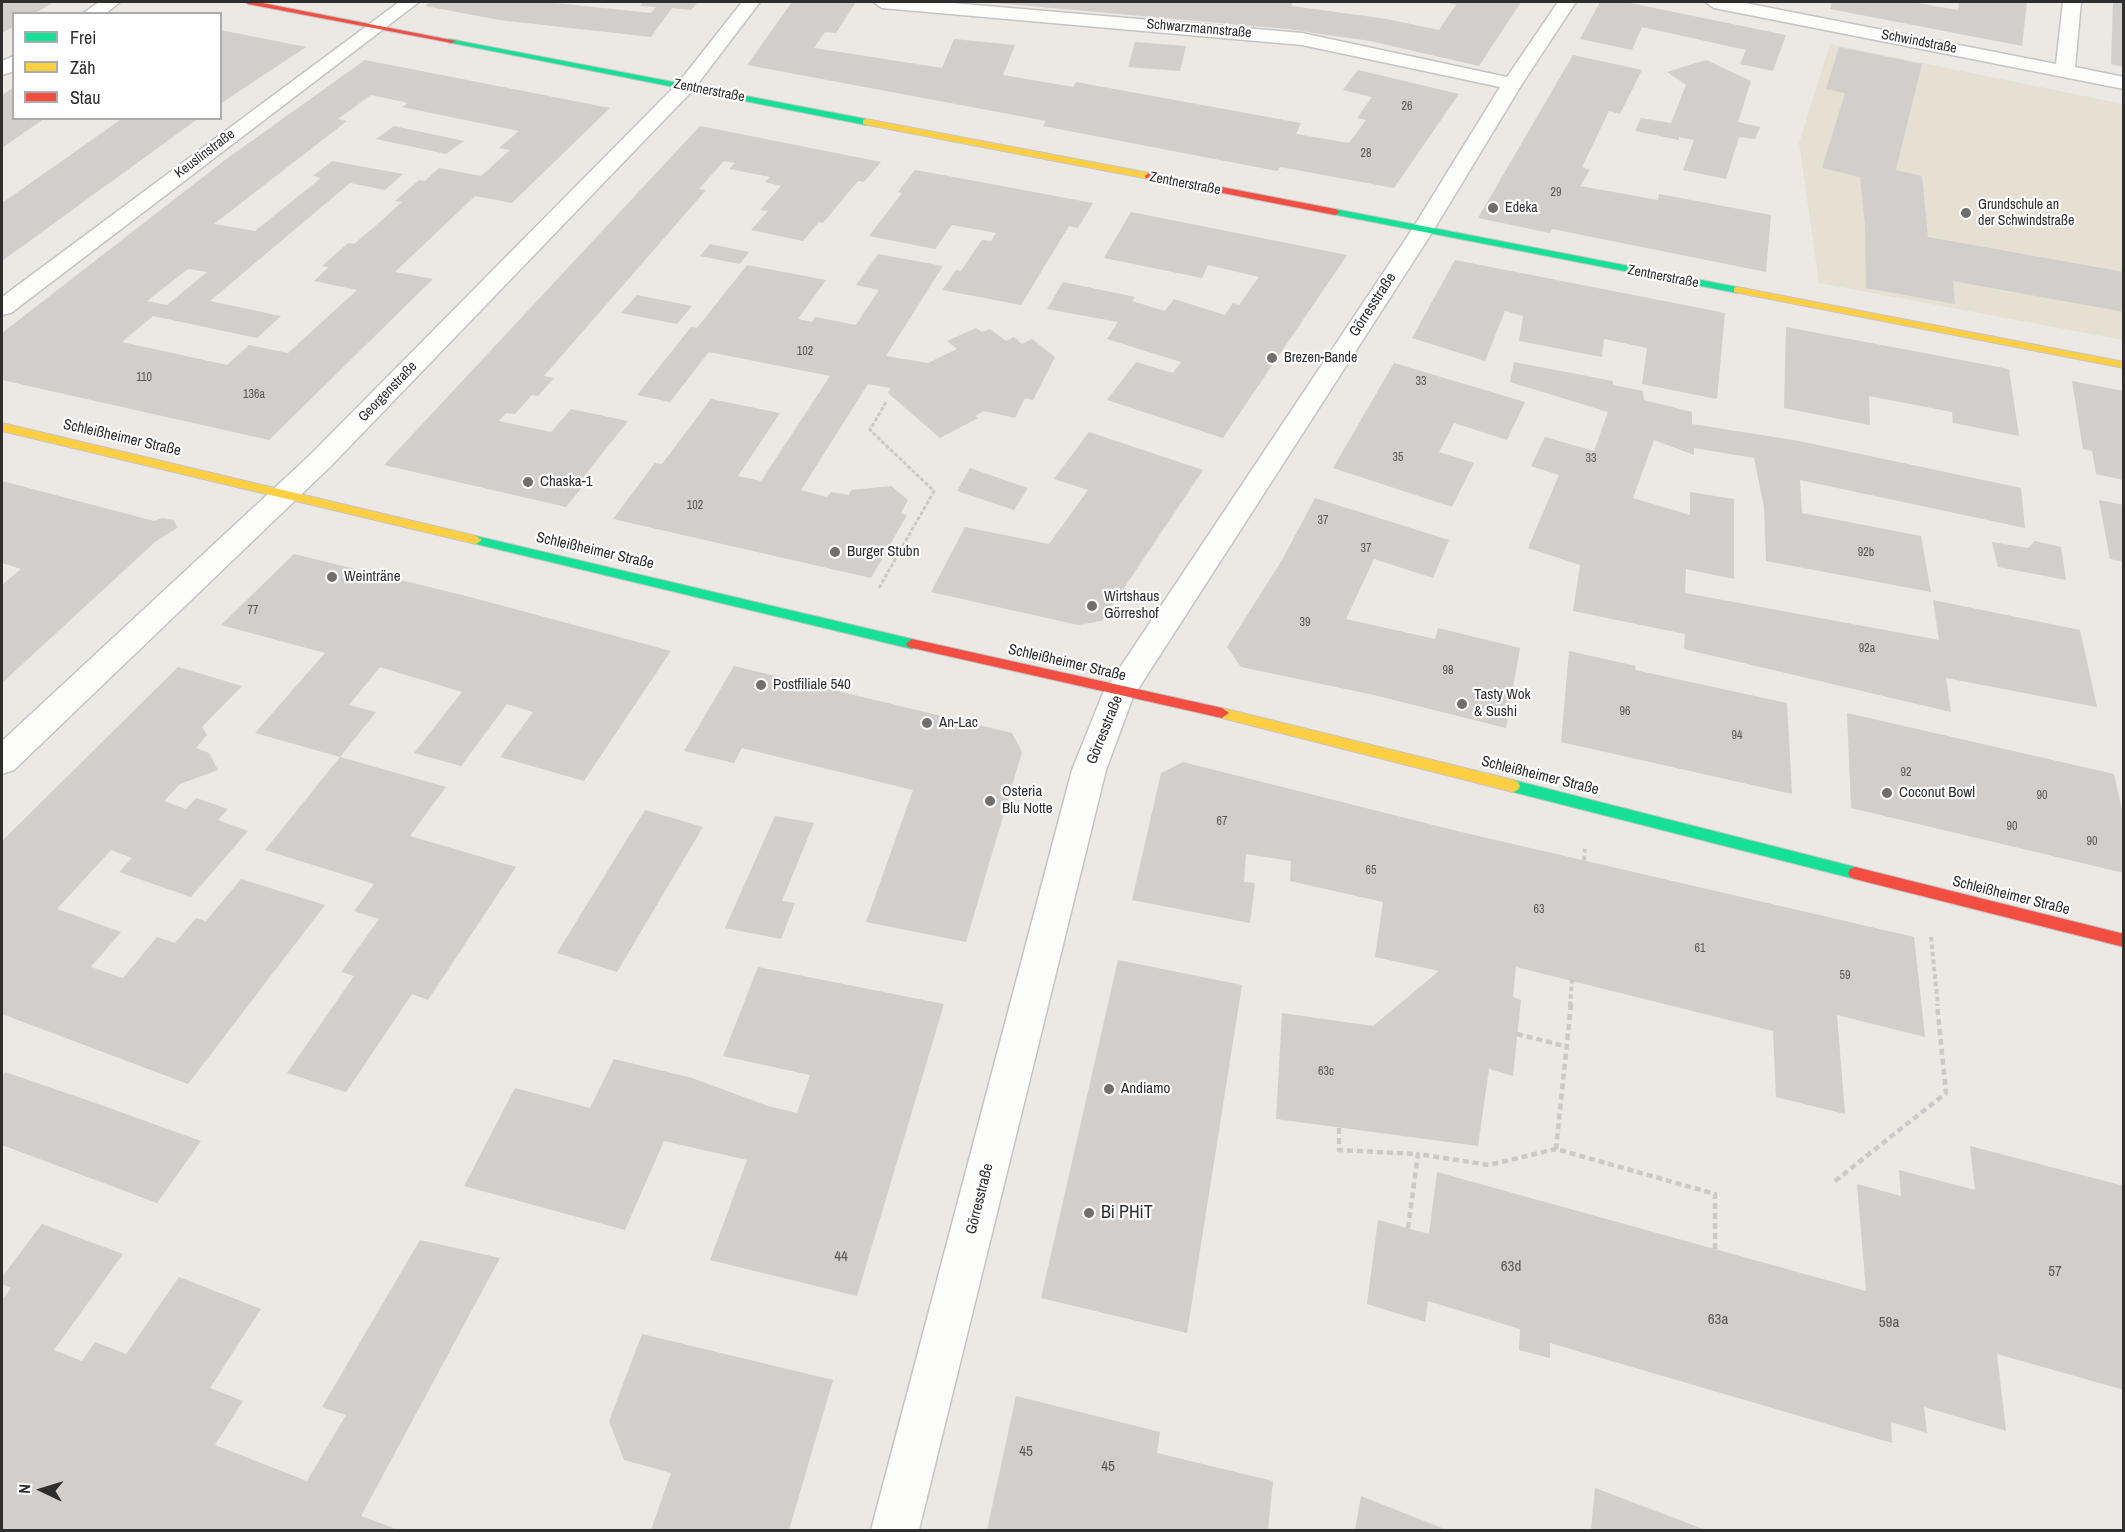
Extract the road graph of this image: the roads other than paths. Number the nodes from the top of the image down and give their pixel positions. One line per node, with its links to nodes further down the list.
1 (111, 2): 9 (street)
2 (248, 2): 10 (street, Zentnerstraße)
3 (410, 2): 10 (street, Keuslinstraße)
4 (751, 2): 14 (street, Georgenstraße)
5 (882, 2): 13 (street, Schwarzmannstraße)
6 (1567, 2): 13 (street, Görresstraße)
7 (1714, 2): 11 (street, Schwindstraße)
8 (2072, 2): 11 (street)
9 (94, 12)
10 (375, 27): 14 (street, Zentnerstraße); 16 (street, Keuslinstraße)
11 (2065, 71): 12 (street, Schwindstraße)
12 (2124, 83)
13 (1512, 84): 15 (street, Görresstraße)
14 (686, 86): 15 (street, Zentnerstraße); 19 (street, Georgenstraße)
15 (1422, 231): 17 (street, Zentnerstraße); 20 (street, Görresstraße)
16 (2, 308)
17 (2124, 365)
18 (2, 427): 19 (street, Schleißheimer Straße)
19 (286, 494): 20 (street, Schleißheimer Straße); 21 (street, Georgenstraße)
20 (1119, 693): 22 (street, Schleißheimer Straße); 23 (street, Görresstraße)
21 (2, 761)
22 (2124, 942)
23 (895, 1530)

